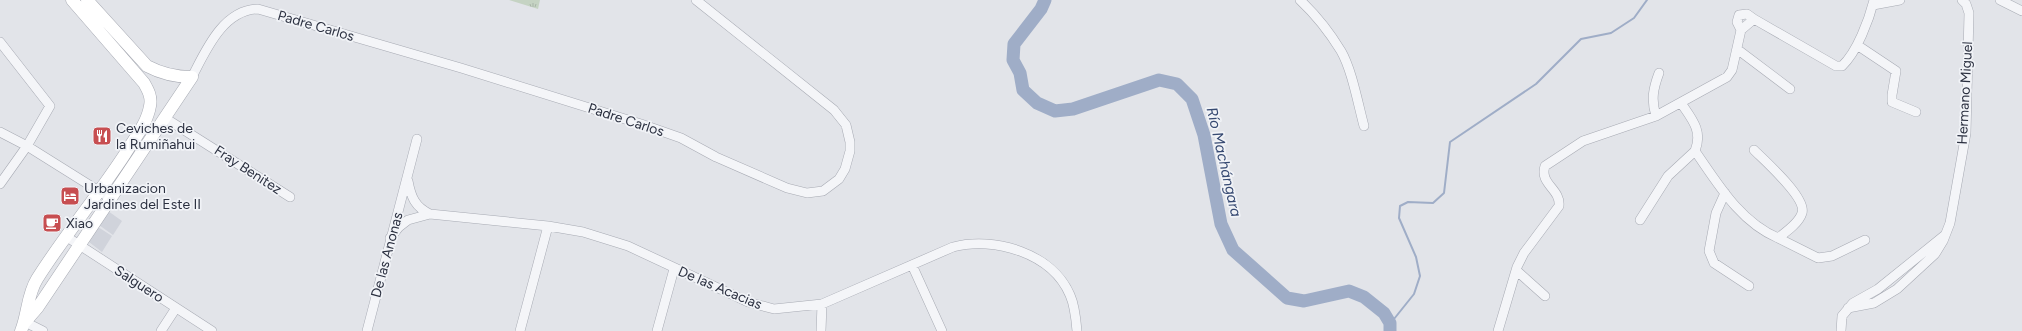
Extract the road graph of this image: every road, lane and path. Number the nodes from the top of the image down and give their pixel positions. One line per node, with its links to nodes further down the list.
1 (72, 0): 16 (street)
2 (87, 0): 15 (street)
3 (696, 0): 18 (street, Padre Carlos)
4 (1300, 0): 25 (street)
5 (1900, 0): 8 (street)
6 (1962, 0): 62 (street, Hermano Miguel)
7 (2000, 0): 9 (street)
8 (1874, 2): 13 (street)
9 (2022, 11)
10 (1754, 20): 11 (street); 11 (street); 13 (street)
11 (1741, 30): 14 (street)
12 (0, 42): 28 (street)
13 (1857, 45): 22 (street)
14 (1737, 49): 19 (street); 20 (street)
15 (136, 55): 16 (street); 18 (street)
16 (127, 65): 21 (street)
17 (1659, 74): 23 (street)
18 (192, 77): 24 (street)
19 (1790, 89)
20 (1681, 103): 23 (street); 30 (street)
21 (149, 111): 24 (street); 34 (street)
22 (1916, 112)
23 (1656, 116): 46 (street)
24 (165, 118): 34 (street); 35 (street, Fray Benitez)
25 (1364, 126)
26 (0, 132): 28 (street)
27 (417, 140): 31 (street, De las Anonas)
28 (27, 146): 32 (street); 34 (street)
29 (1754, 150): 41 (street)
30 (1695, 151): 33 (street); 37 (street)
31 (408, 179): 36 (street); 40 (street, De las Anonas)
32 (0, 184)
33 (1725, 193): 41 (street); 47 (street)
34 (105, 195): 39 (street); 43 (street)
35 (290, 197)
36 (430, 214): 38 (street, De las Acacias); 40 (street)
37 (1640, 220)
38 (548, 226): 45 (street, De las Acacias); 56 (street)
39 (67, 237): 43 (street, Salguero); 51 (street)
40 (390, 238): 55 (street, De las Anonas)
41 (1778, 238): 42 (street)
42 (1865, 240)
43 (78, 246): 50 (street, Salguero); 51 (street)
44 (912, 265): 49 (street, De las Acacias); 59 (street); 60 (street, De las Acacias)
45 (674, 268): 49 (street, De las Acacias); 57 (street)
46 (1516, 270): 48 (street); 61 (street)
47 (1749, 286)
48 (1545, 296)
49 (822, 304): 58 (street)
50 (176, 308): 53 (street); 54 (street, Salguero)
51 (23, 326): 52 (street)
52 (43, 331)
53 (161, 331)
54 (212, 331)
55 (367, 331)
56 (520, 331)
57 (657, 331)
58 (821, 331)
59 (942, 331)
60 (1077, 331)
61 (1498, 331)
62 (1841, 331)

